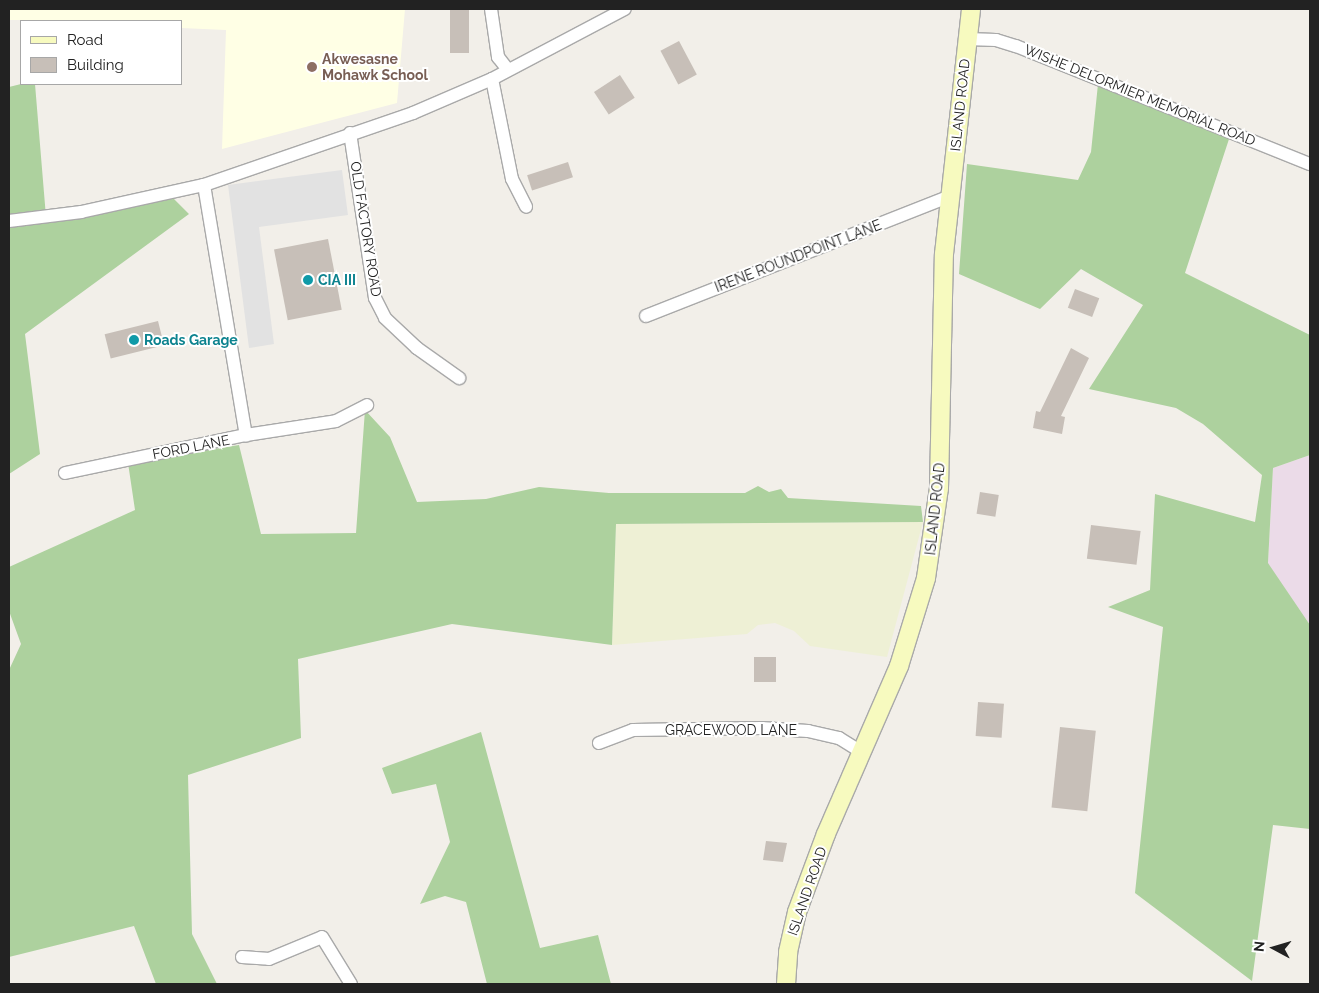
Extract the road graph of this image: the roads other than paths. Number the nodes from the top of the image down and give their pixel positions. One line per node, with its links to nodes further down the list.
1 (491, 9): 5 (street)
2 (625, 9): 5 (street)
3 (972, 9): 4 (street, ISLAND ROAD)
4 (967, 39): 8 (street, WISHE DELORMIER MEMORIAL ROAD); 10 (street, ISLAND ROAD)
5 (508, 70): 6 (street)
6 (492, 79): 7 (street); 11 (street)
7 (350, 134): 9 (street); 14 (street, OLD FACTORY ROAD)
8 (1310, 164)
9 (204, 185): 12 (street); 16 (street, FORD LANE)
10 (950, 196): 13 (street, IRENE ROUNDPOINT LANE); 19 (street, ISLAND ROAD)
11 (526, 207)
12 (9, 221)
13 (646, 316)
14 (459, 378)
15 (367, 405): 16 (street)
16 (246, 435): 17 (street, FORD LANE)
17 (65, 473)
18 (599, 743): 19 (street, GRACEWOOD LANE)
19 (861, 752): 22 (street, ISLAND ROAD)
20 (242, 956): 21 (street)
21 (351, 984)
22 (786, 984)

